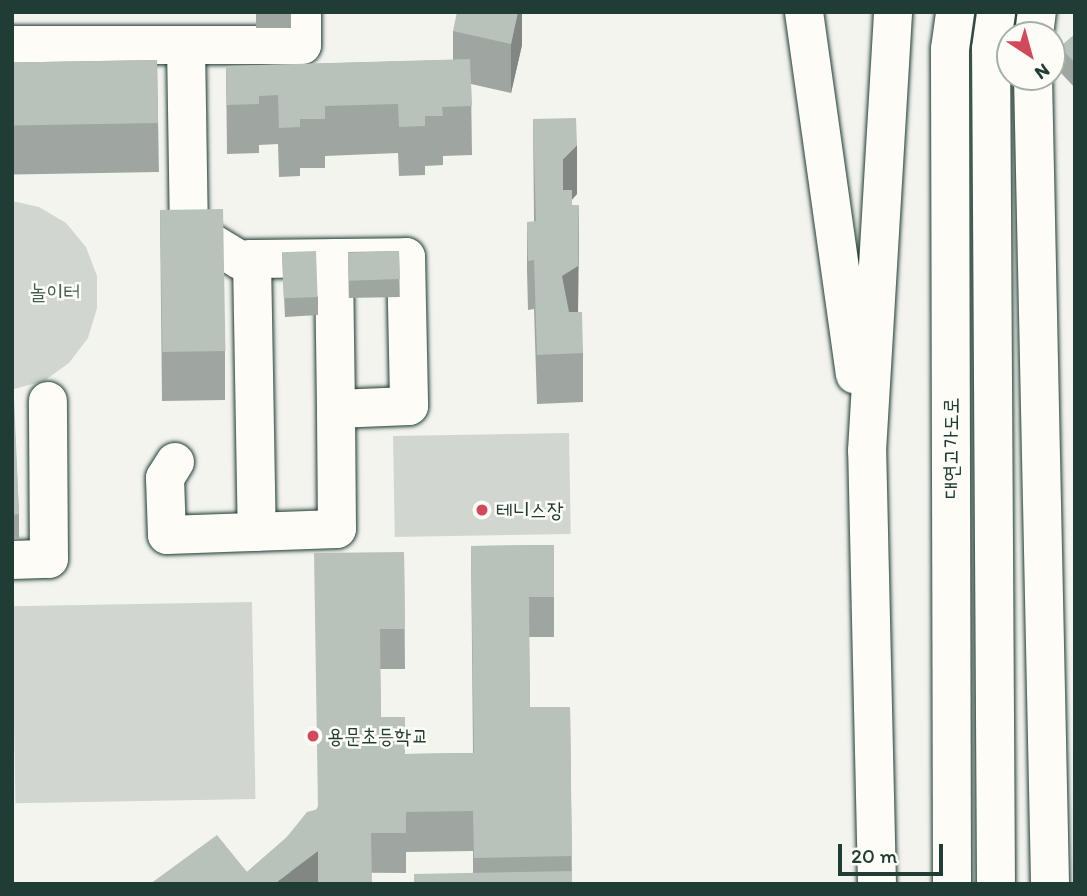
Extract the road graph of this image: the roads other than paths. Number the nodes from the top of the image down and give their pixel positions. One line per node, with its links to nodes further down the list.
1 (302, 12): 8 (main road)
2 (804, 12): 14 (main road)
3 (893, 12): 14 (main road)
4 (956, 12): 19 (main road, 대연고가도로)
5 (996, 12): 20 (main road, 대연고가도로)
6 (130, 29): 7 (main road); 8 (main road)
7 (31, 34)
8 (186, 45): 11 (main road)
9 (1033, 91): 21 (main road)
10 (334, 258): 11 (main road); 13 (main road); 13 (main road)
11 (252, 259): 16 (main road)
12 (48, 401): 17 (main road)
13 (336, 409): 16 (main road)
14 (867, 451): 18 (main road)
15 (175, 462): 16 (main road)
16 (257, 532)
17 (12, 560)
18 (877, 884)
19 (952, 884)
20 (996, 884)
21 (1050, 884)

